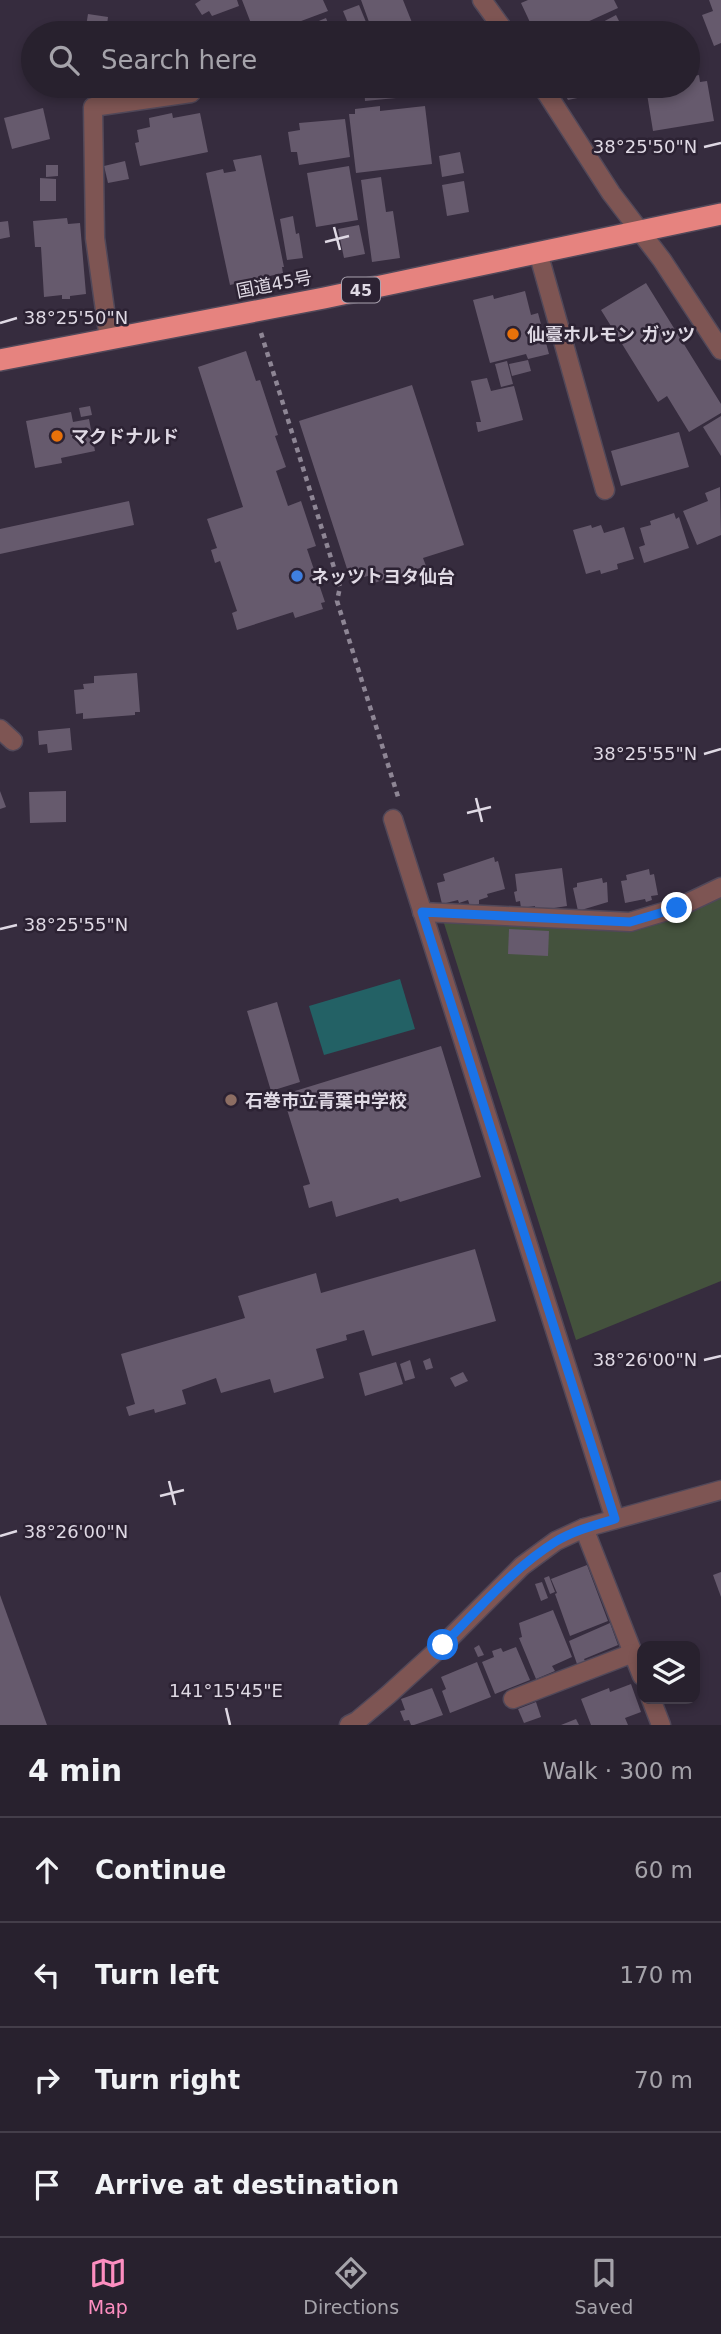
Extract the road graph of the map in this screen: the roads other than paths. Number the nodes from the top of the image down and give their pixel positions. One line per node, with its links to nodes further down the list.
1 (482, 0): 2 (street)
2 (497, 21)
3 (117, 98): 8 (street)
4 (549, 98): 6 (street)
5 (721, 214): 6 (highway, 国道45号 / 45)
6 (639, 230): 7 (highway, 国道45号 / 45); 9 (street)
7 (538, 252): 8 (highway, 国道45号 / 45); 11 (street)
8 (109, 339): 10 (highway, 国道45号 / 45)
9 (721, 350)
10 (0, 360)
11 (605, 490)
12 (393, 819): 14 (street)
13 (721, 887): 14 (street)
14 (422, 912): 16 (street)
15 (721, 1490): 16 (street)
16 (615, 1519): 17 (street)
17 (584, 1528): 18 (street); 22 (street)
18 (633, 1653): 19 (street); 20 (street)
19 (637, 1663)
20 (513, 1699)
21 (653, 1704): 23 (street)
22 (349, 1725)
23 (661, 1725)

